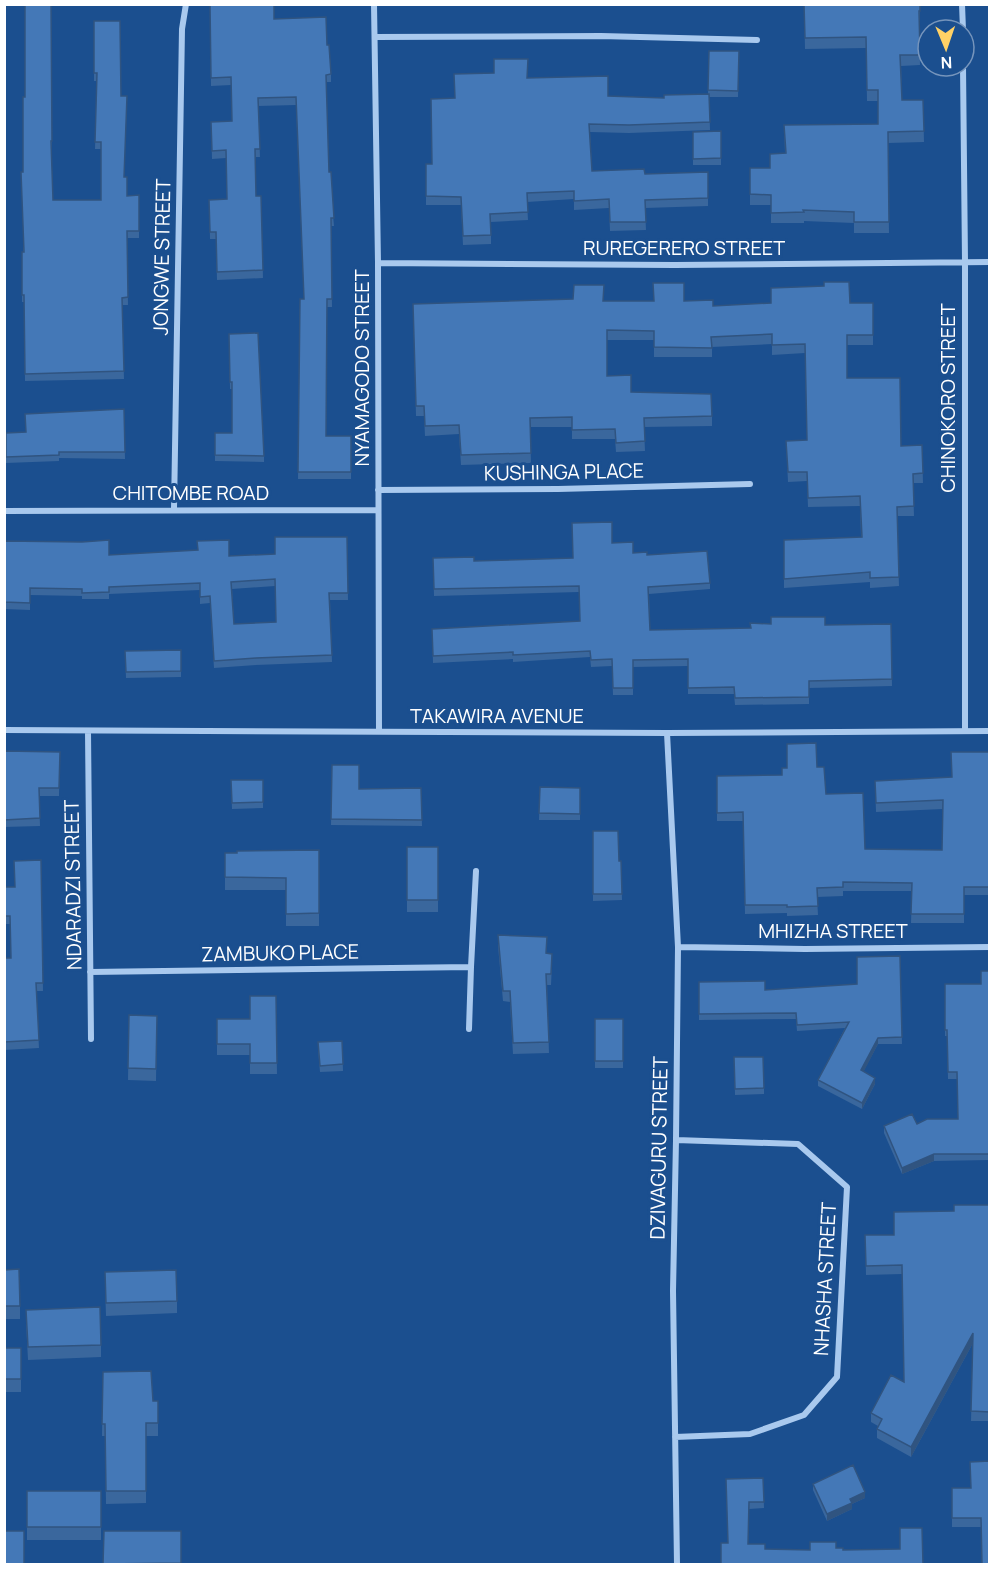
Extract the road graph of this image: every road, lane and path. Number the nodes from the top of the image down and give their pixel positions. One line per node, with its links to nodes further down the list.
1 (186, 4): 11 (street, JONGWE STREET)
2 (374, 4): 3 (street, NYAMAGODO STREET)
3 (375, 37): 4 (street); 8 (street, NYAMAGODO STREET)
4 (758, 40)
5 (963, 78): 6 (street, CHINOKORO STREET)
6 (965, 262): 7 (street, RUREGERERO STREET); 8 (street, RUREGERERO STREET); 15 (street, CHINOKORO STREET)
7 (990, 262)
8 (378, 263): 10 (street, NYAMAGODO STREET)
9 (750, 484): 10 (street, KUSHINGA PLACE)
10 (378, 490): 12 (street, NYAMAGODO STREET)
11 (174, 509): 12 (street, CHITOMBE ROAD); 13 (street, CHITOMBE ROAD)
12 (378, 510): 17 (street, NYAMAGODO STREET)
13 (4, 511)
14 (4, 730): 16 (street, TAKAWIRA AVENUE)
15 (965, 730): 18 (street, TAKAWIRA AVENUE); 19 (street, TAKAWIRA AVENUE)
16 (88, 731): 17 (street, TAKAWIRA AVENUE); 24 (street, NDARADZI STREET)
17 (379, 731): 19 (street, TAKAWIRA AVENUE)
18 (990, 731)
19 (667, 733): 21 (street, DZIVAGURU STREET)
20 (476, 872): 23 (street)
21 (678, 947): 22 (street, MHIZHA STREET); 27 (street, DZIVAGURU STREET)
22 (990, 947)
23 (471, 967): 24 (street, ZAMBUKO PLACE); 25 (street)
24 (90, 972): 26 (street, NDARADZI STREET)
25 (469, 1029)
26 (91, 1040)
27 (676, 1140): 28 (street, DZIVAGURU STREET); 28 (street, NHASHA STREET)
28 (675, 1437): 29 (street, DZIVAGURU STREET)
29 (677, 1564)

